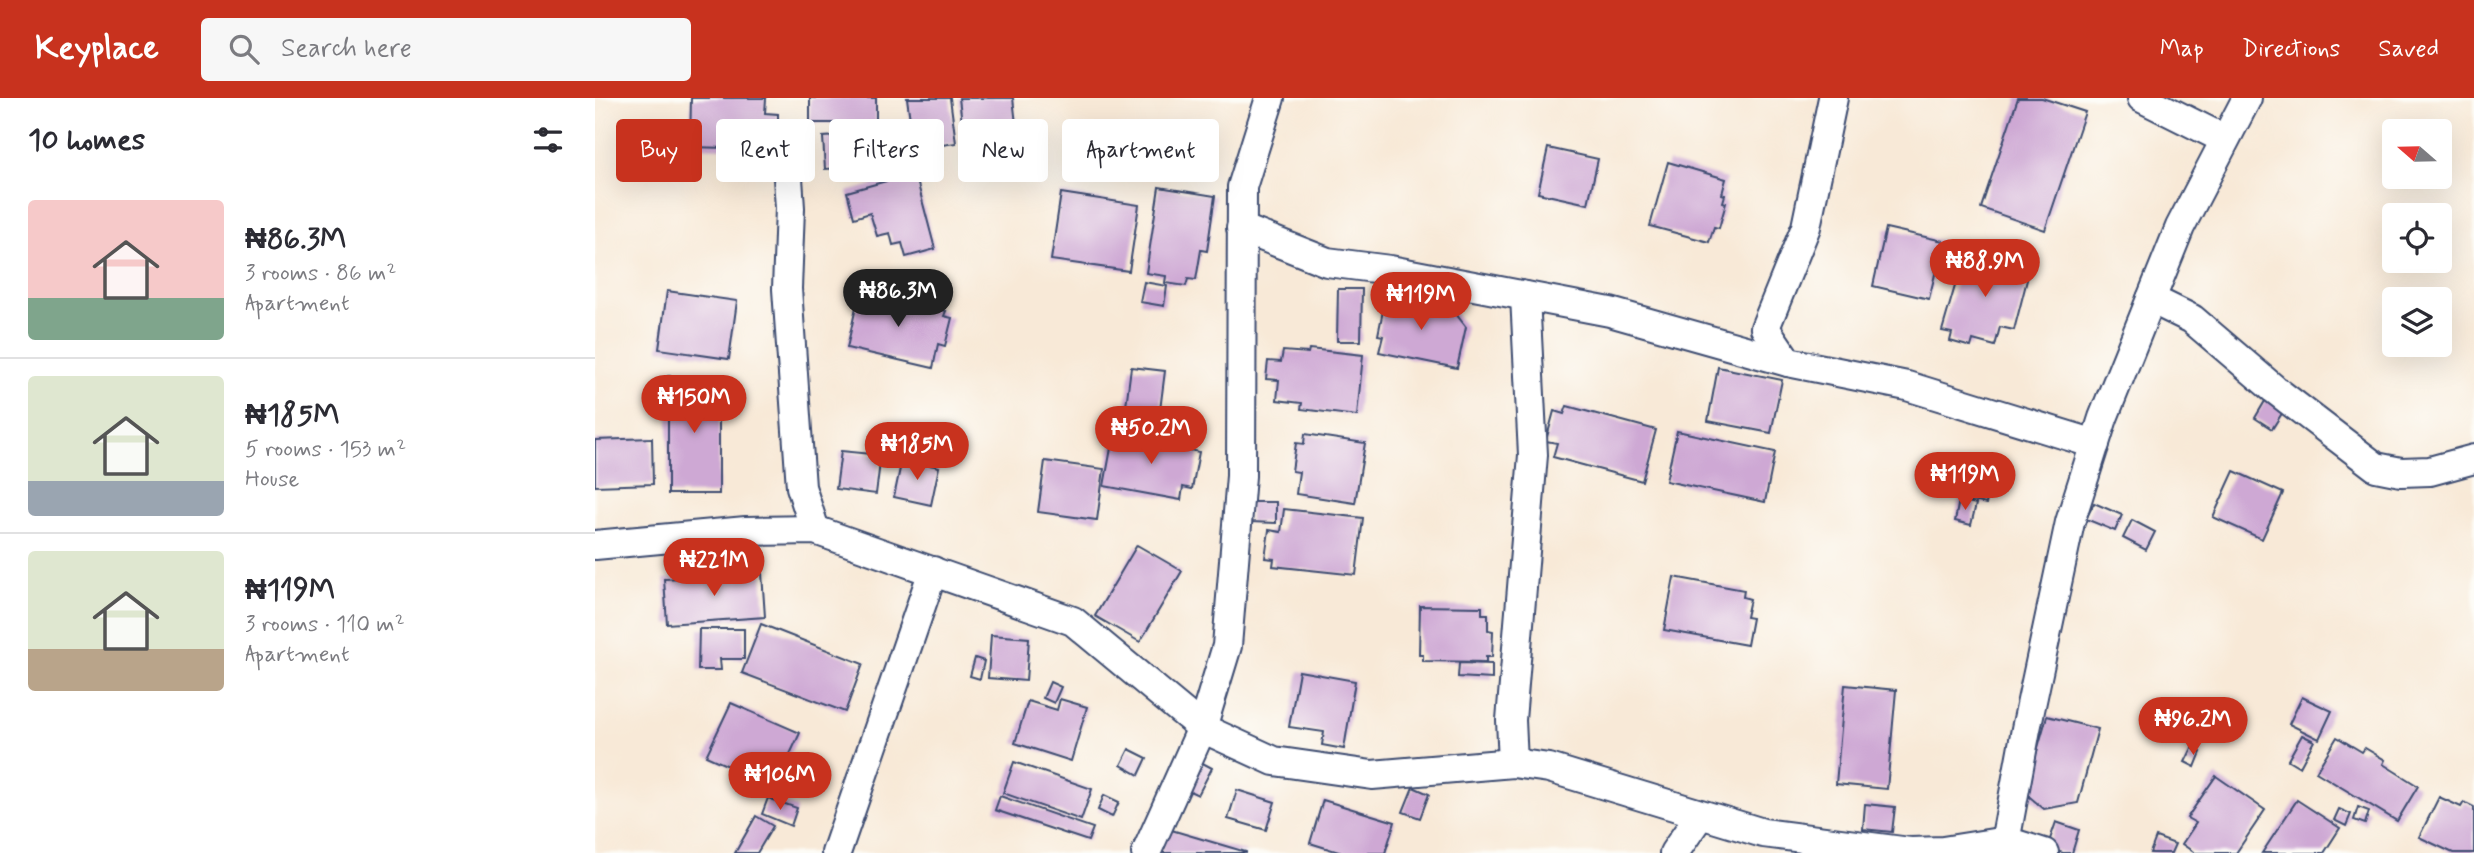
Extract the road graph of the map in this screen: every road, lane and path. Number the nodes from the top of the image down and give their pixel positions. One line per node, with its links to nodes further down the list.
1 (1270, 98): 7 (street)
2 (1833, 98): 10 (street)
3 (2142, 98): 5 (street)
4 (2247, 98): 5 (street)
5 (2224, 139): 9 (street)
6 (788, 182): 13 (street)
7 (1241, 228): 8 (street); 16 (street)
8 (1525, 296): 10 (street); 17 (street)
9 (2151, 299): 11 (street); 12 (street)
10 (1789, 362): 11 (street)
11 (2095, 444): 19 (street)
12 (2474, 459)
13 (815, 530): 14 (street); 15 (street)
14 (595, 545)
15 (933, 571): 16 (street); 20 (street)
16 (1202, 728): 17 (street); 21 (street)
17 (1513, 763): 18 (street)
18 (1700, 815): 19 (street); 22 (street)
19 (2005, 847): 23 (street)
20 (836, 853)
21 (1146, 853)
22 (1674, 853)
23 (2044, 853)

